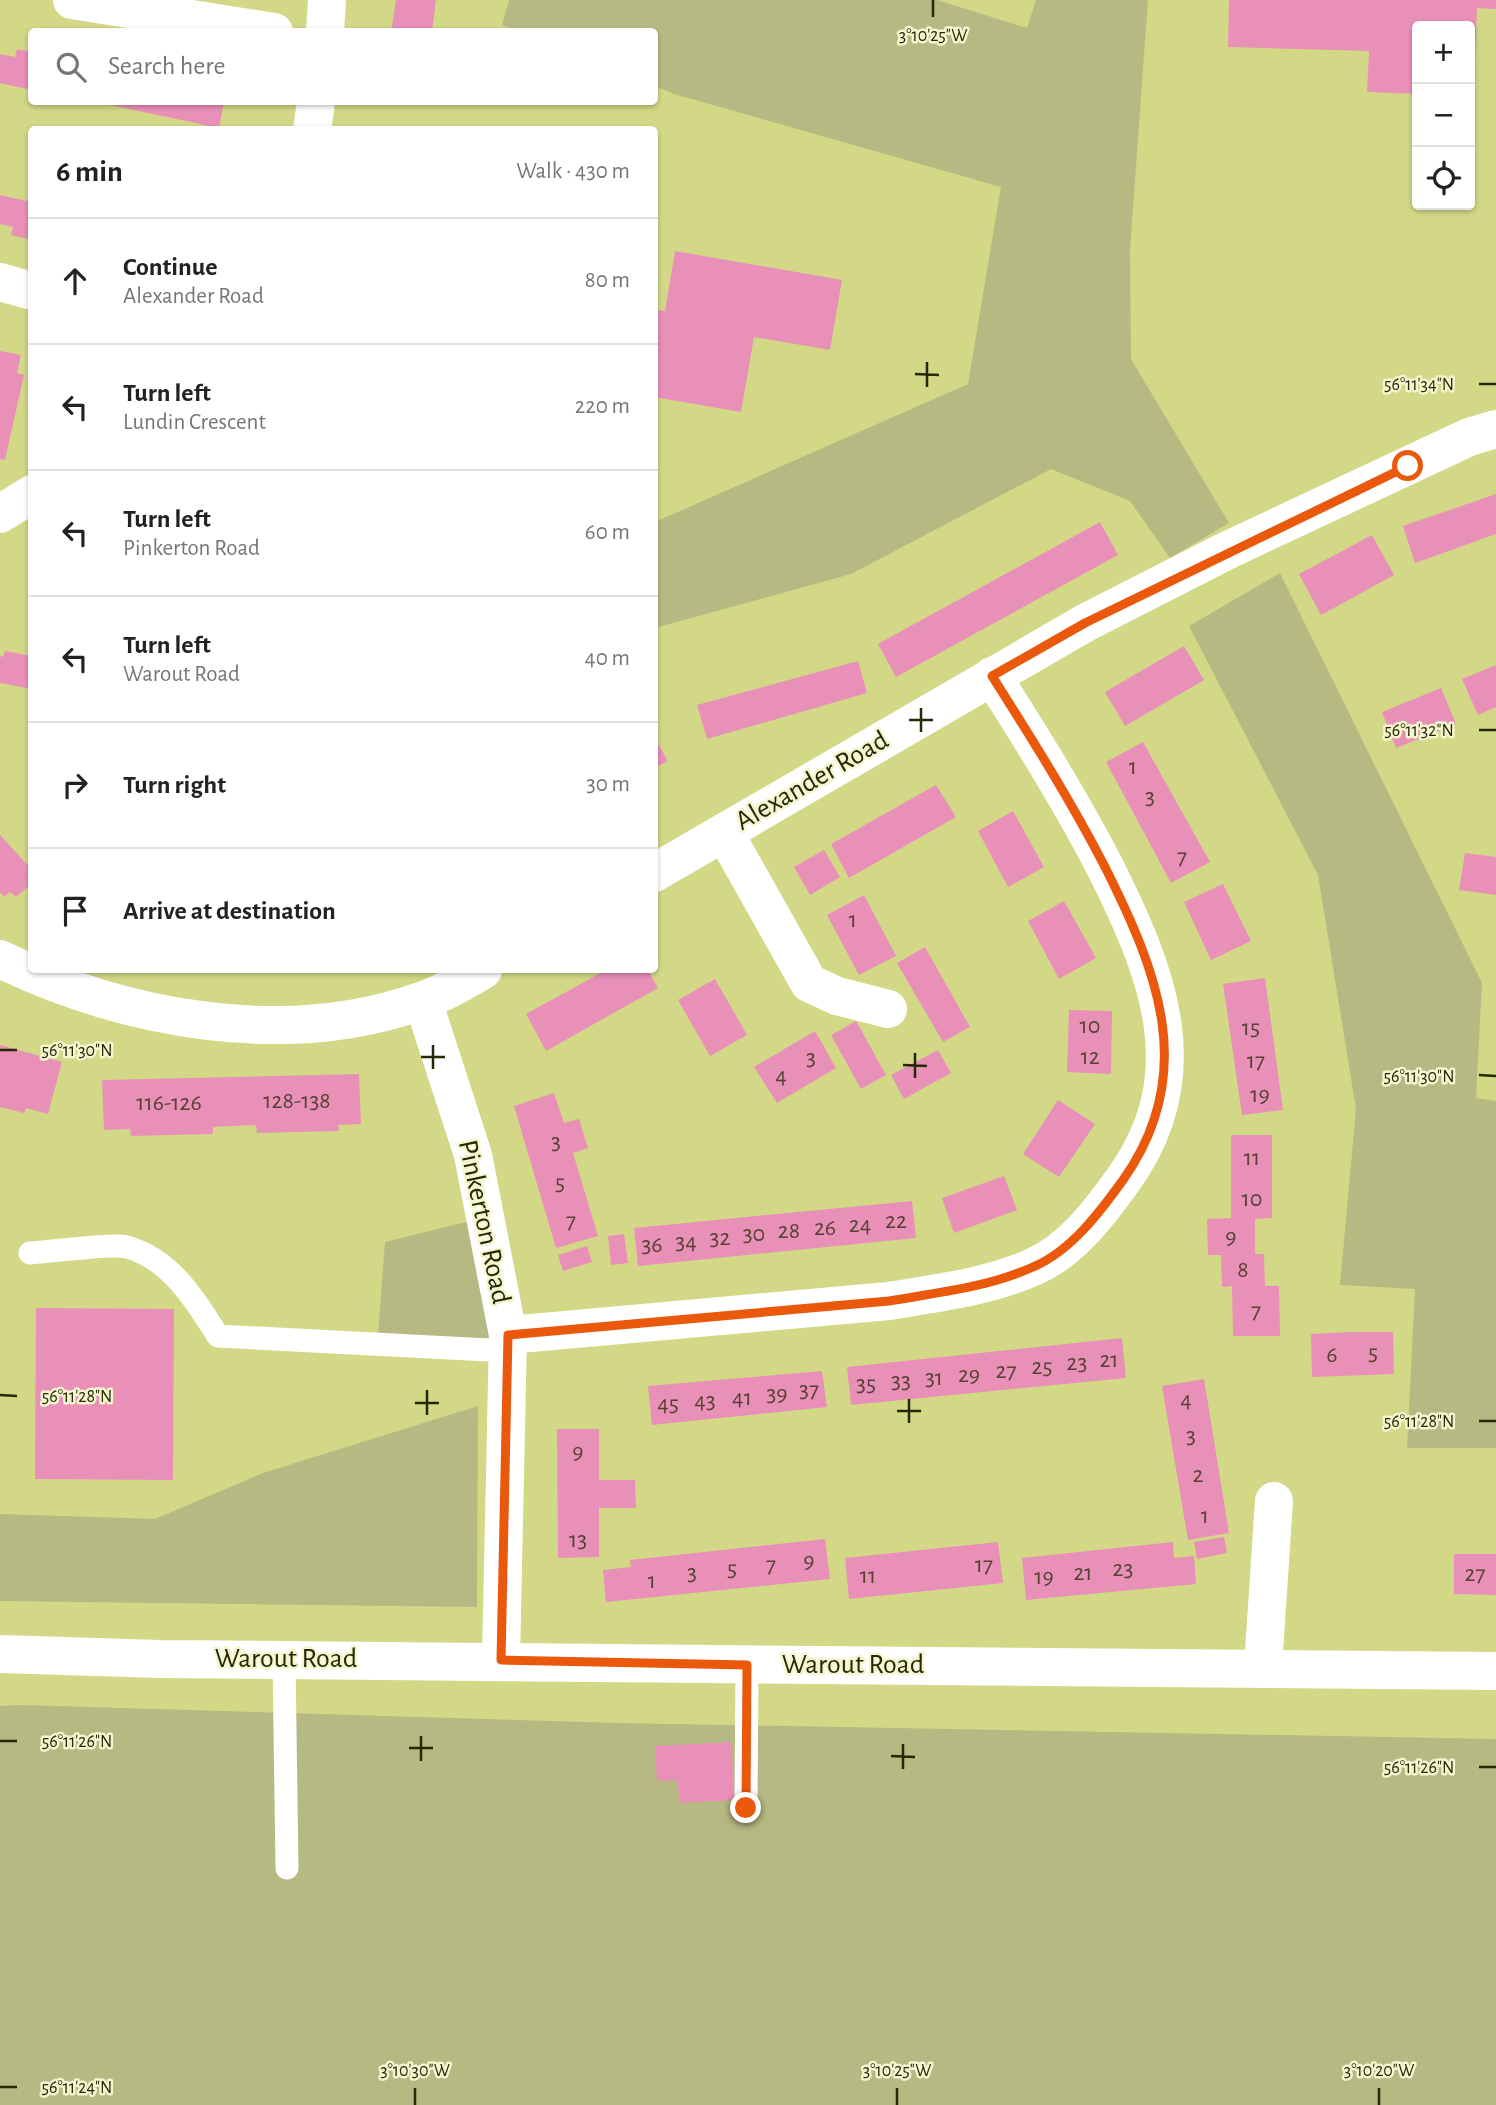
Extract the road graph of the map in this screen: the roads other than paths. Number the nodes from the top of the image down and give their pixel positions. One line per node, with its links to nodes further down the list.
1 (72, 0): 3 (street)
2 (327, 0): 4 (street)
3 (249, 28)
4 (326, 28)
5 (316, 105): 6 (street)
6 (313, 126)
7 (0, 282): 8 (street)
8 (28, 290)
9 (1496, 429): 12 (street, Alexander Road)
10 (28, 496): 11 (street)
11 (0, 514)
12 (992, 676): 13 (street, Alexander Road); 22 (street)
13 (724, 832): 14 (street, Alexander Road); 20 (street)
14 (658, 871)
15 (0, 958): 16 (street)
16 (28, 970)
17 (34, 973): 19 (street)
18 (477, 973): 19 (street)
19 (423, 1001): 22 (street, Pinkerton Road)
20 (888, 1009)
21 (30, 1253): 22 (lane)
22 (508, 1343): 26 (street, Pinkerton Road)
23 (1274, 1501): 28 (street)
24 (0, 1654): 25 (street, Warout Road)
25 (284, 1660): 26 (street, Warout Road); 31 (lane)
26 (501, 1660): 27 (street, Warout Road)
27 (747, 1665): 28 (street, Warout Road); 30 (lane)
28 (1264, 1667): 29 (street, Warout Road)
29 (1496, 1671)
30 (746, 1808)
31 (287, 1868)

